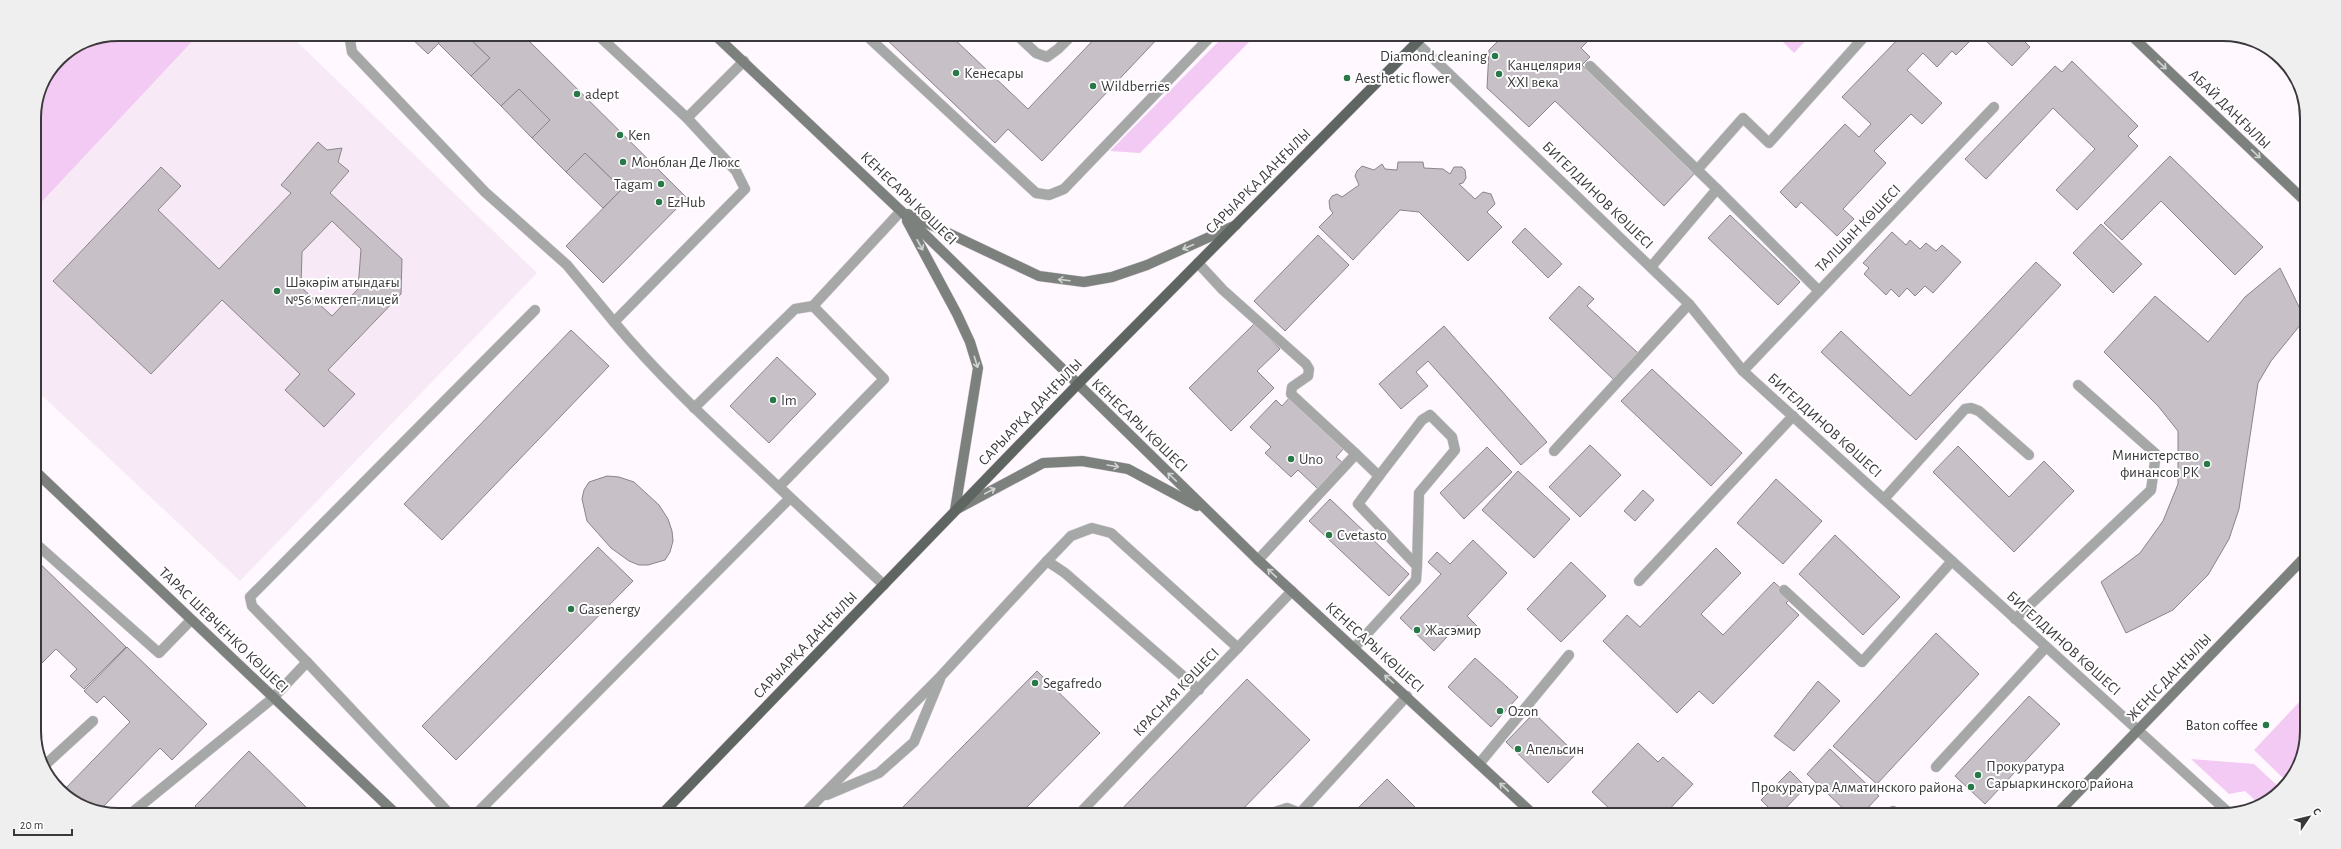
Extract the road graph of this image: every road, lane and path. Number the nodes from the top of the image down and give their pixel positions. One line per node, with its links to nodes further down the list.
1 (350, 41): 27 (street)
2 (604, 41): 15 (street)
3 (722, 41): 12 (street, КЕНЕСАРЫ КӨШЕСІ)
4 (872, 41): 7 (street)
5 (1023, 41): 6 (street)
6 (1066, 41)
7 (1206, 41)
8 (1417, 41): 20 (main road, САРЫАРҚА ДАҢҒЫЛЫ)
9 (1421, 41): 22 (street, БИГЕЛДИНОВ КӨШЕСІ)
10 (1860, 41): 16 (street)
11 (2137, 41): 18 (street, АБАЙ ДАҢҒЫЛЫ, one-way to 18)
12 (744, 61): 15 (street); 19 (street, КЕНЕСАРЫ КӨШЕСІ)
13 (1590, 66): 16 (street)
14 (1994, 107): 23 (street, ТАЛШЫН КӨШЕСІ)
15 (687, 118): 27 (street)
16 (1697, 170): 17 (street)
17 (1717, 189): 22 (street); 23 (street)
18 (2300, 196)
19 (901, 211): 20 (street, one-way to 19); 25 (street); 29 (street, КЕНЕСАРЫ КӨШЕСІ); 40 (street, one-way to 40)
20 (1236, 225): 21 (main road, САРЫАРҚА ДАҢҒЫЛЫ)
21 (1198, 263): 29 (main road, САРЫАРҚА ДАҢҒЫЛЫ); 34 (street)
22 (1651, 267): 24 (street, БИГЕЛДИНОВ КӨШЕСІ)
23 (1819, 291): 28 (street, ТАЛШЫН КӨШЕСІ)
24 (1689, 304): 28 (street, БИГЕЛДИНОВ КӨШЕСІ); 33 (street)
25 (813, 306): 31 (street); 38 (street)
26 (535, 310): 58 (street)
27 (614, 322): 31 (street)
28 (1743, 371): 32 (street, БИГЕЛДИНОВ КӨШЕСІ)
29 (1077, 385): 40 (main road, САРЫАРҚА ДАҢҒЫЛЫ); 41 (street, КЕНЕСАРЫ КӨШЕСІ, one-way to 29)
30 (2078, 385): 52 (street)
31 (694, 408): 38 (street)
32 (1793, 416): 39 (street, БИГЕЛДИНОВ КӨШЕСІ); 48 (street)
33 (1554, 451)
34 (1356, 454): 36 (street); 43 (street)
35 (2029, 455): 39 (street)
36 (1379, 476): 47 (street); 47 (street)
37 (41, 477): 53 (street, ТАРАС ШЕВЧЕНКО КӨШЕСІ)
38 (790, 498): 49 (street); 72 (street)
39 (1884, 500): 45 (street, БИГЕЛДИНОВ КӨШЕСІ)
40 (956, 510): 41 (street, one-way to 41); 49 (main road, САРЫАРҚА ДАҢҒЫЛЫ)
41 (1210, 514): 43 (street, КЕНЕСАРЫ КӨШЕСІ)
42 (41, 548): 53 (street)
43 (1258, 560): 51 (street, КЕНЕСАРЫ КӨШЕСІ, one-way to 43)
44 (1046, 561): 55 (street); 59 (street); 60 (street)
45 (1952, 561): 50 (street); 52 (street, БИГЕЛДИНОВ КӨШЕСІ)
46 (2300, 562): 64 (street, ЖЕҢІС ДАҢҒЫЛЫ)
47 (1417, 566): 56 (street)
48 (1639, 581)
49 (884, 585): 73 (main road, САРЫАРҚА ДАҢҒЫЛЫ)
50 (1784, 590)
51 (1292, 591): 55 (street, КРАСНАЯ КӨШЕСІ); 56 (street, КЕНЕСАРЫ КӨШЕСІ)
52 (2015, 619): 54 (street, БИГЕЛДИНОВ КӨШЕСІ)
53 (191, 620): 62 (street, ТАРАС ШЕВЧЕНКО КӨШЕСІ)
54 (2046, 647): 64 (street, БИГЕЛДИНОВ КӨШЕСІ); 67 (street)
55 (1238, 648): 60 (street, КРАСНАЯ КӨШЕСІ)
56 (1354, 648): 61 (street, КЕНЕСАРЫ КӨШЕСІ, one-way to 56)
57 (1569, 655): 66 (street)
58 (307, 662): 62 (street); 71 (street)
59 (941, 676): 68 (street); 68 (street)
60 (1199, 690): 75 (street, КРАСНАЯ КӨШЕСІ)
61 (1407, 696): 66 (street, КЕНЕСАРЫ КӨШЕСІ); 76 (street)
62 (273, 698): 69 (street); 70 (street, ТАРАС ШЕВЧЕНКО КӨШЕСІ)
63 (93, 721): 65 (street)
64 (2138, 731): 78 (street, ЖЕҢІС ДАҢҒЫЛЫ); 79 (street, БИГЕЛДИНОВ КӨШЕСІ)
65 (48, 763)
66 (1479, 764): 77 (street, КЕНЕСАРЫ КӨШЕСІ, one-way to 66)
67 (1936, 767)
68 (821, 797): 74 (street)
69 (138, 808)
70 (390, 808)
71 (444, 808)
72 (481, 808)
73 (668, 808)
74 (810, 808)
75 (1085, 808)
76 (1305, 808)
77 (1527, 808)
78 (2063, 808)
79 (2223, 808)

